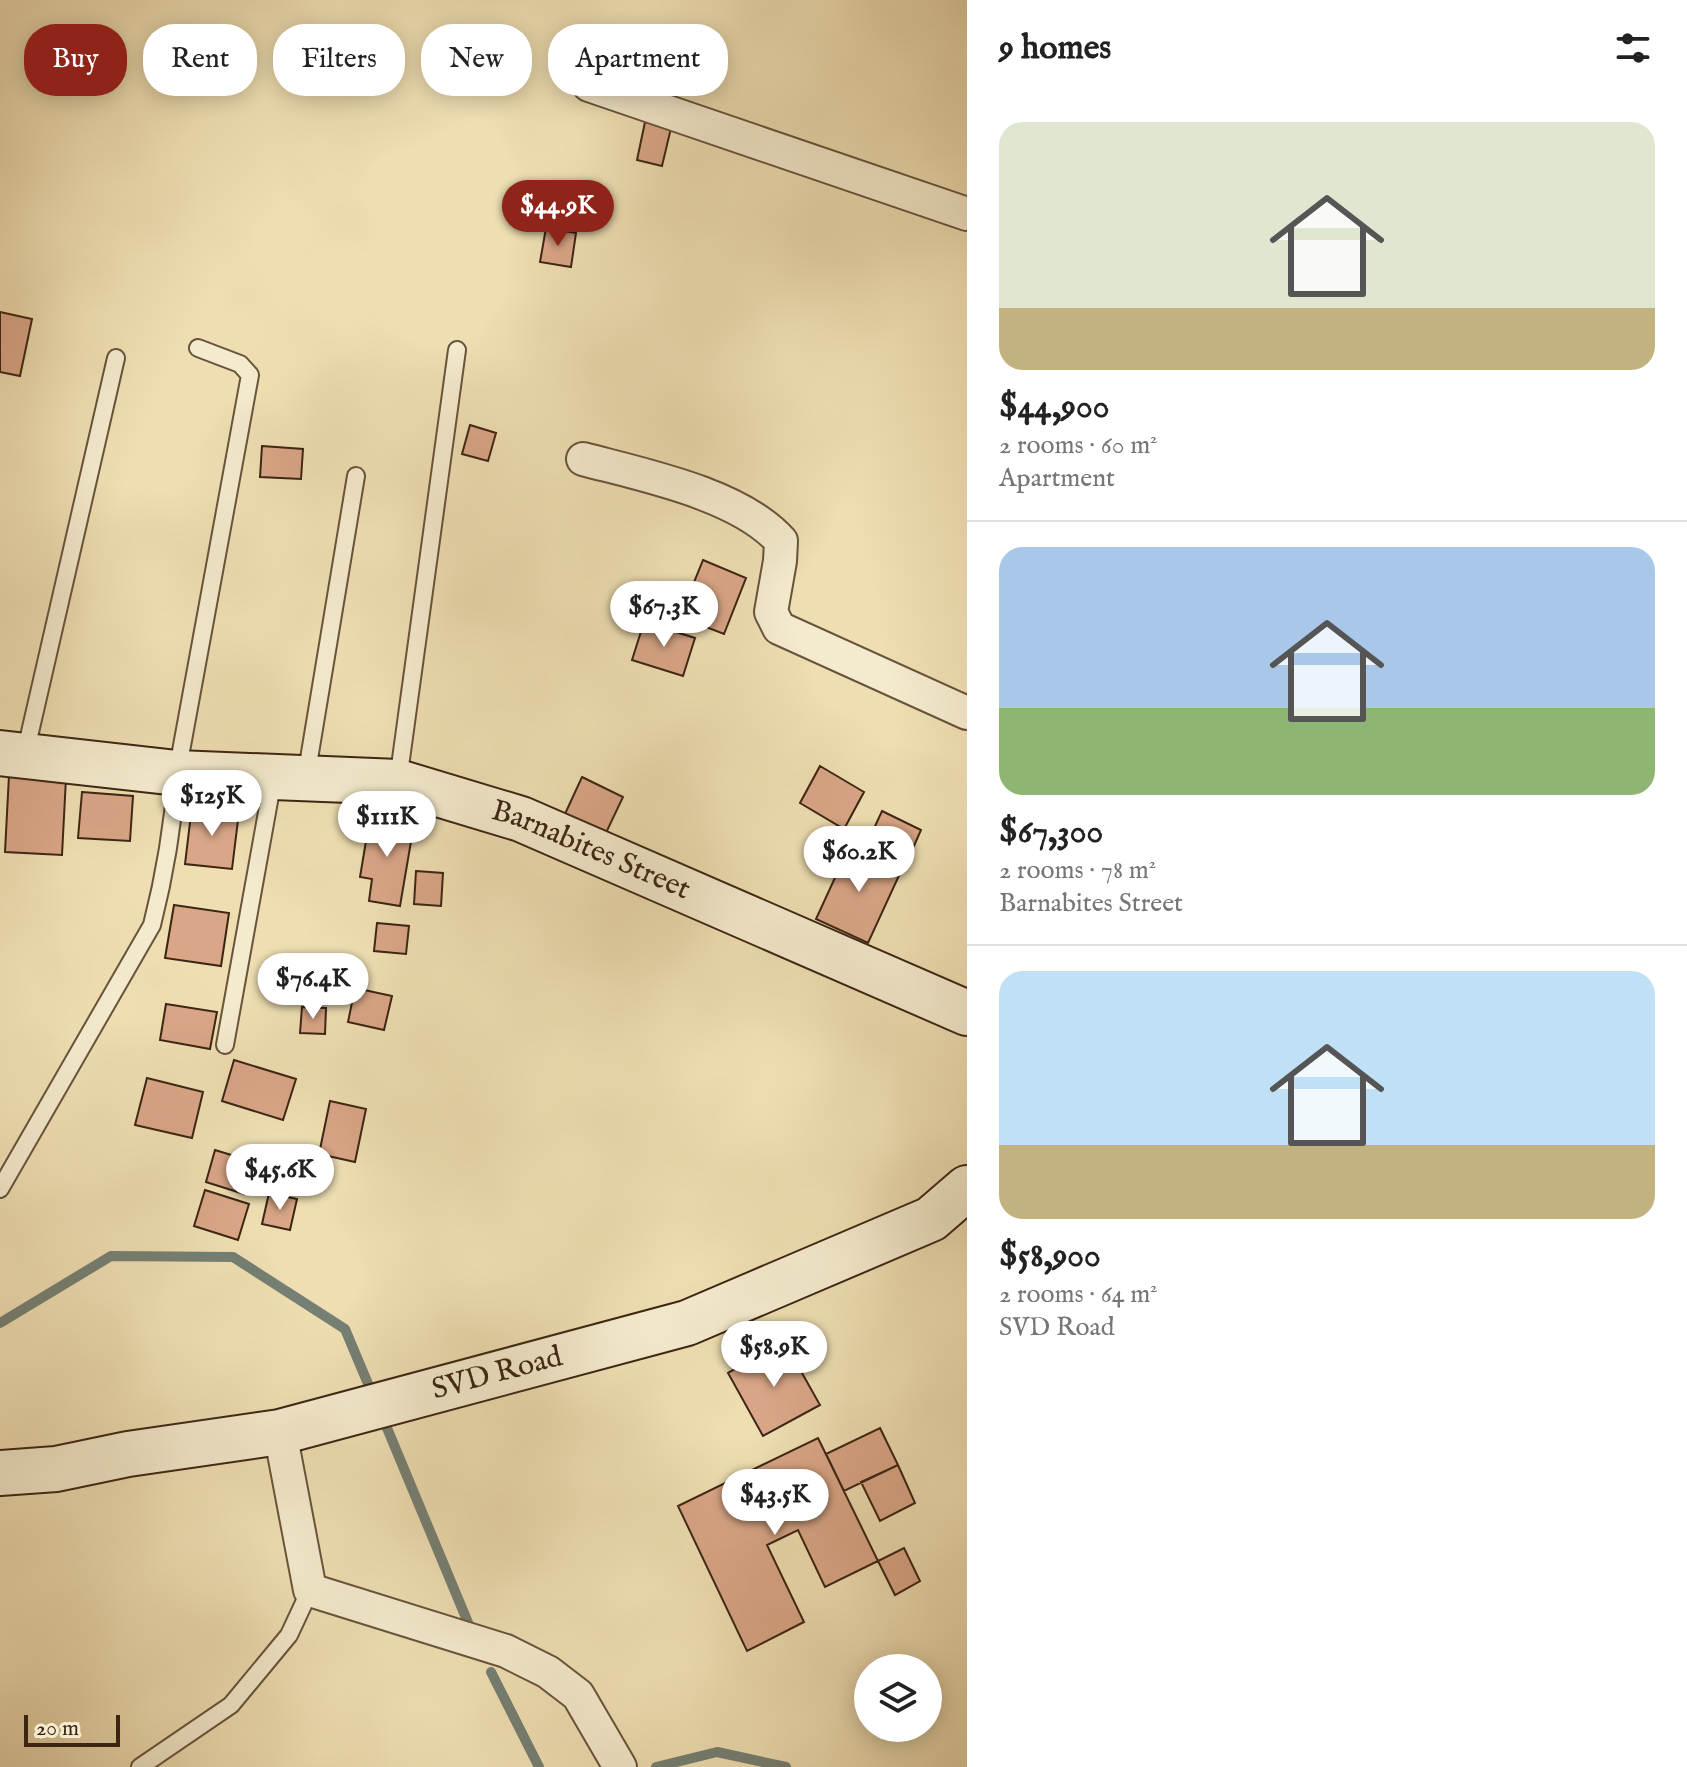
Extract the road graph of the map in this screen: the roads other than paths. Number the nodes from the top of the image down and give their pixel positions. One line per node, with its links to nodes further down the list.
1 (621, 96): 2 (street)
2 (967, 214)
3 (198, 348): 10 (lane)
4 (457, 350): 12 (lane)
5 (116, 358): 9 (lane)
6 (583, 459): 8 (street)
7 (356, 476): 11 (lane)
8 (967, 713)
9 (12, 754): 10 (street, Barnabites Street)
10 (177, 773): 11 (street, Barnabites Street); 16 (lane)
11 (289, 779): 12 (street, Barnabites Street); 14 (lane)
12 (398, 782): 13 (street, Barnabites Street)
13 (967, 1013)
14 (225, 1045)
15 (967, 1188): 17 (street, SVD Road)
16 (0, 1189)
17 (280, 1432): 18 (street, SVD Road); 19 (street)
18 (0, 1473)
19 (310, 1590): 20 (lane); 21 (street)
20 (140, 1767)
21 (620, 1767)

